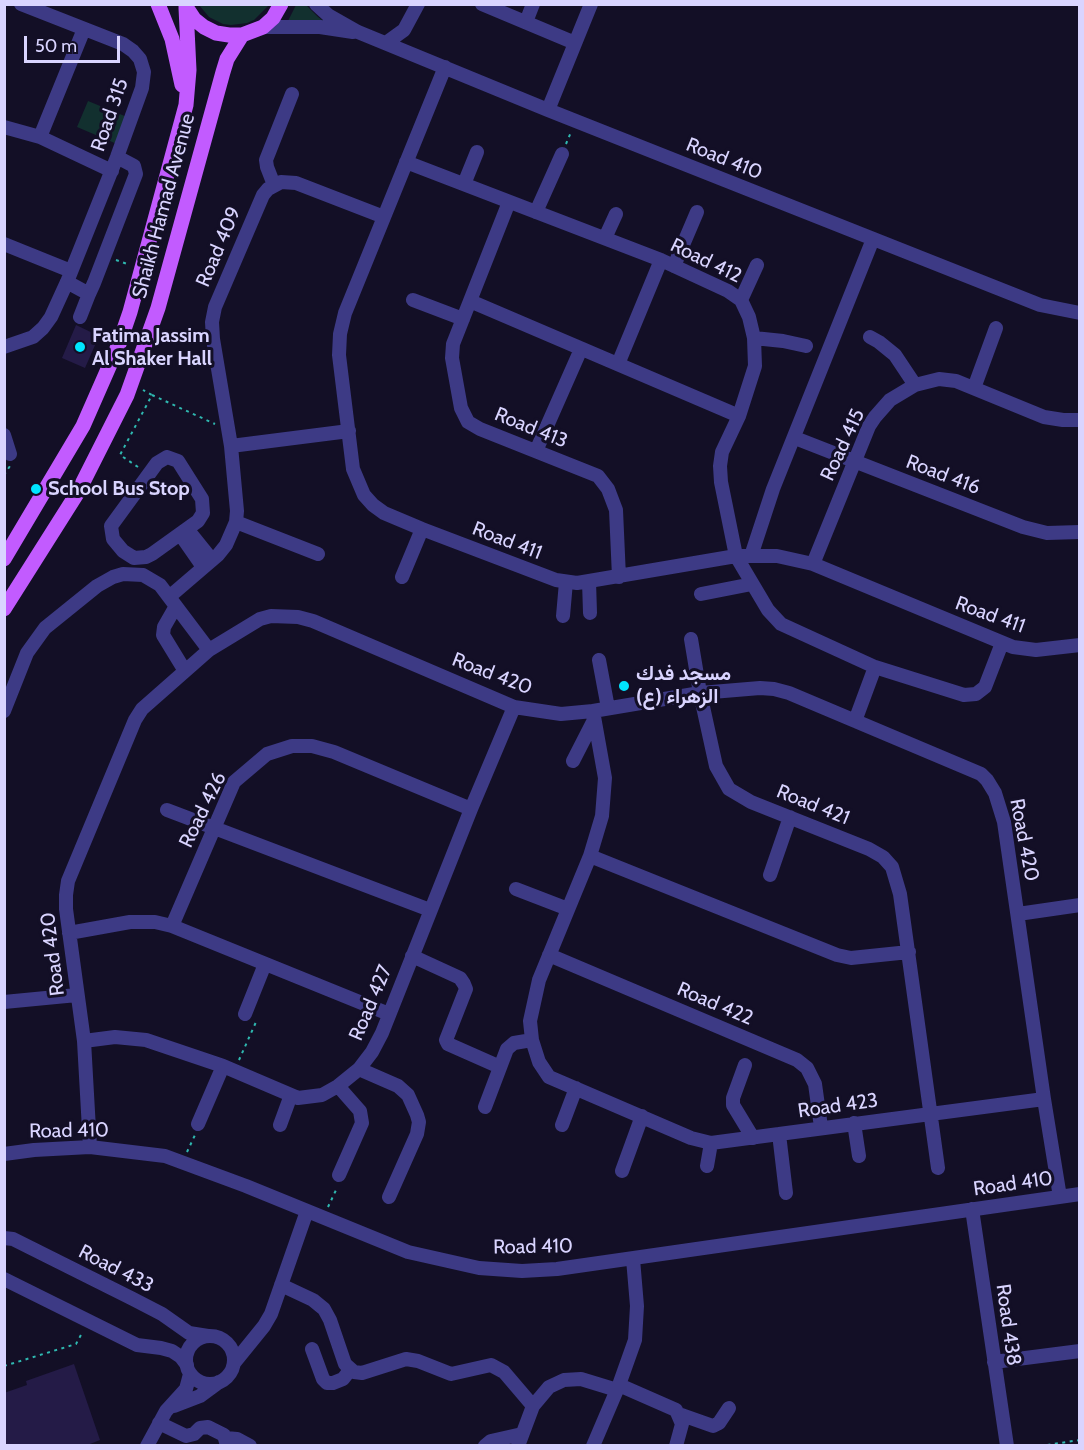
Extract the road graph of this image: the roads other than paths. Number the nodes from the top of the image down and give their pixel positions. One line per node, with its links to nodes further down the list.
1 (21, 4): 10 (street, Road 315)
2 (158, 4): 20 (main road)
3 (281, 4): 12 (main road)
4 (316, 4): 14 (street, Road 410)
5 (418, 4): 17 (street)
6 (482, 4): 11 (street)
7 (533, 4): 11 (street)
8 (591, 4): 16 (street)
9 (185, 6): 15 (main road); 20 (main road, Shaikh Hamad Avenue)
10 (56, 11): 13 (street, Road 315)
11 (525, 22): 16 (street)
12 (263, 27): 14 (street, Road 410); 15 (main road)
13 (84, 29): 23 (street); 26 (street, Road 315)
14 (358, 32): 17 (street, Road 410)
15 (242, 35): 85 (main road, Shaikh Hamad Avenue)
16 (575, 42): 21 (street)
17 (386, 43): 18 (street, Road 410)
18 (445, 67): 21 (street, Road 410); 27 (street, Road 411)
19 (292, 94): 30 (street)
20 (186, 105): 75 (main road, Shaikh Hamad Avenue)
21 (548, 110): 37 (street, Road 410)
22 (4, 127): 23 (street)
23 (40, 137): 28 (street)
24 (477, 152): 29 (street)
25 (562, 153): 32 (street)
26 (117, 157): 28 (street, Road 315); 43 (street)
27 (406, 162): 29 (street, Road 412); 35 (street, Road 411)
28 (112, 171): 42 (street, Road 315)
29 (464, 184): 31 (street, Road 412)
30 (274, 185): 35 (street); 64 (street, Road 409)
31 (509, 202): 32 (street, Road 412); 46 (street, Road 413)
32 (536, 212): 36 (street, Road 412)
33 (697, 212): 41 (street)
34 (616, 213): 36 (street)
35 (384, 217): 61 (street, Road 411)
36 (605, 238): 39 (street, Road 412)
37 (873, 238): 47 (street, Road 410); 63 (street)
38 (4, 244): 42 (street)
39 (661, 260): 41 (street, Road 412); 56 (street)
40 (757, 265): 45 (street)
41 (674, 266): 45 (street, Road 412)
42 (69, 277): 43 (street); 54 (street, Road 315)
43 (89, 294): 48 (street)
44 (413, 300): 49 (street)
45 (741, 300): 52 (street, Road 412)
46 (470, 302): 49 (street, Road 413); 55 (street)
47 (1080, 313)
48 (81, 317)
49 (463, 319): 65 (street, Road 413)
50 (996, 328): 58 (street)
51 (870, 337): 57 (street)
52 (754, 338): 53 (street); 59 (street, Road 412)
53 (806, 346)
54 (4, 347)
55 (581, 349): 56 (street); 65 (street)
56 (618, 364): 59 (street)
57 (915, 385): 58 (street, Road 415); 67 (street, Road 415)
58 (974, 388): 60 (street, Road 415)
59 (739, 416): 73 (street, Road 412)
60 (1080, 420)
61 (349, 431): 64 (street); 69 (street, Road 411)
62 (4, 435): 66 (street)
63 (795, 438): 67 (street, Road 416); 74 (street)
64 (231, 446): 68 (street, Road 409)
65 (536, 451): 79 (street, Road 413)
66 (10, 454)
67 (855, 461): 71 (street, Road 416); 77 (street, Road 415)
68 (236, 522): 72 (street); 76 (street, Road 409)
69 (422, 529): 78 (street); 81 (street, Road 411)
70 (183, 531): 70 (street); 76 (street)
71 (1080, 532)
72 (318, 554)
73 (736, 556): 74 (street, Road 411); 79 (street, Road 411); 82 (street, Road 412)
74 (751, 556): 77 (street, Road 411)
75 (4, 559)
76 (208, 563): 84 (street, Road 409)
77 (813, 564): 89 (street, Road 411)
78 (402, 577)
79 (619, 577): 80 (street, Road 411)
80 (589, 581): 81 (street, Road 411); 86 (street)
81 (566, 582): 87 (street)
82 (752, 584): 83 (street); 93 (street, Road 412)
83 (701, 594)
84 (172, 602): 91 (street); 94 (street); 98 (street)
85 (4, 609)
86 (590, 613)
87 (563, 616)
88 (691, 639): 95 (street, Road 421)
89 (1002, 644): 90 (street, Road 411); 93 (street, Road 412)
90 (1080, 645)
91 (209, 650): 94 (street, Road 420); 96 (street, Road 420)
92 (599, 660): 97 (street)
93 (875, 668): 100 (street)
94 (185, 671): 114 (street, Road 420)
95 (700, 693): 97 (street, Road 420); 100 (street, Road 420); 104 (street, Road 421)
96 (514, 707): 99 (street, Road 420); 102 (street, Road 427)
97 (608, 708): 99 (street, Road 420)
98 (4, 711)
99 (593, 715): 101 (street); 106 (street, Road 423)
100 (855, 721): 112 (street, Road 420)
101 (573, 761)
102 (471, 809): 105 (street, Road 426); 111 (street, Road 427)
103 (167, 810): 105 (street)
104 (790, 818): 107 (street); 115 (street, Road 421)
105 (214, 828): 111 (street); 113 (street, Road 426)
106 (590, 856): 110 (street, Road 423); 115 (street)
107 (771, 875)
108 (516, 889): 110 (street)
109 (1080, 906): 112 (street)
110 (568, 909): 116 (street, Road 423)
111 (430, 910): 117 (street, Road 427)
112 (1017, 914): 132 (street, Road 420)
113 (172, 926): 114 (street); 118 (street)
114 (69, 933): 119 (street, Road 420)
115 (909, 952): 134 (street, Road 421)
116 (549, 955): 123 (street, Road 423); 140 (street, Road 422)
117 (412, 956): 121 (street, Road 427); 126 (street)
118 (266, 964): 121 (street); 122 (street)
119 (77, 994): 120 (street); 124 (street, Road 420)
120 (4, 1002)
121 (389, 1014): 128 (street, Road 427)
122 (250, 1018)
123 (532, 1040): 126 (street); 130 (street, Road 423)
124 (84, 1041): 127 (street, Road 427); 144 (street, Road 420)
125 (745, 1065): 142 (street)
126 (500, 1067): 133 (street)
127 (228, 1069): 131 (street, Road 427); 137 (street)
128 (359, 1069): 129 (street, Road 427); 153 (street)
129 (338, 1086): 131 (street, Road 427); 150 (street)
130 (576, 1088): 135 (street, Road 423); 139 (street)
131 (291, 1095): 138 (street)
132 (1044, 1099): 134 (street, Road 423); 154 (street, Road 420)
133 (484, 1107)
134 (930, 1113): 136 (street, Road 423); 148 (street, Road 421)
135 (642, 1116): 143 (street, Road 423); 149 (street)
136 (854, 1123): 140 (street, Road 423); 146 (street)
137 (198, 1124)
138 (280, 1125)
139 (562, 1125)
140 (821, 1127): 141 (street, Road 423)
141 (779, 1134): 142 (street, Road 423); 151 (street)
142 (753, 1138): 143 (street, Road 423)
143 (711, 1143): 147 (street)
144 (90, 1147): 145 (street, Road 410); 156 (street, Road 410)
145 (4, 1154)
146 (859, 1156)
147 (707, 1166)
148 (938, 1168)
149 (622, 1171)
150 (339, 1175)
151 (786, 1193)
152 (1080, 1194): 154 (street, Road 410)
153 (389, 1197)
154 (1060, 1197): 155 (street, Road 410)
155 (972, 1209): 158 (street, Road 410); 166 (street, Road 438)
156 (307, 1211): 158 (street, Road 410); 160 (street)
157 (4, 1238): 161 (street, Road 433)
158 (633, 1258): 171 (street)
159 (4, 1280): 168 (street)
160 (281, 1285): 162 (street); 169 (street)
161 (208, 1336): 163 (street); 168 (street)
162 (253, 1338): 163 (street); 167 (street)
163 (226, 1342): 167 (street)
164 (312, 1349): 169 (street)
165 (1080, 1351): 166 (street)
166 (994, 1362): 184 (street, Road 438)
167 (234, 1363): 170 (street)
168 (189, 1369): 170 (street); 173 (street)
169 (350, 1370): 172 (street)
170 (219, 1382): 173 (street)
171 (618, 1388): 172 (street); 175 (street); 182 (street)
172 (533, 1406): 177 (street)
173 (169, 1407): 176 (street)
174 (729, 1408): 175 (street)
175 (679, 1414): 183 (street)
176 (159, 1423): 178 (street); 179 (street)
177 (520, 1440): 181 (street)
178 (226, 1442): 180 (street)
179 (147, 1446)
180 (250, 1446)
181 (485, 1446)
182 (593, 1446)
183 (676, 1446)
184 (1007, 1446)

